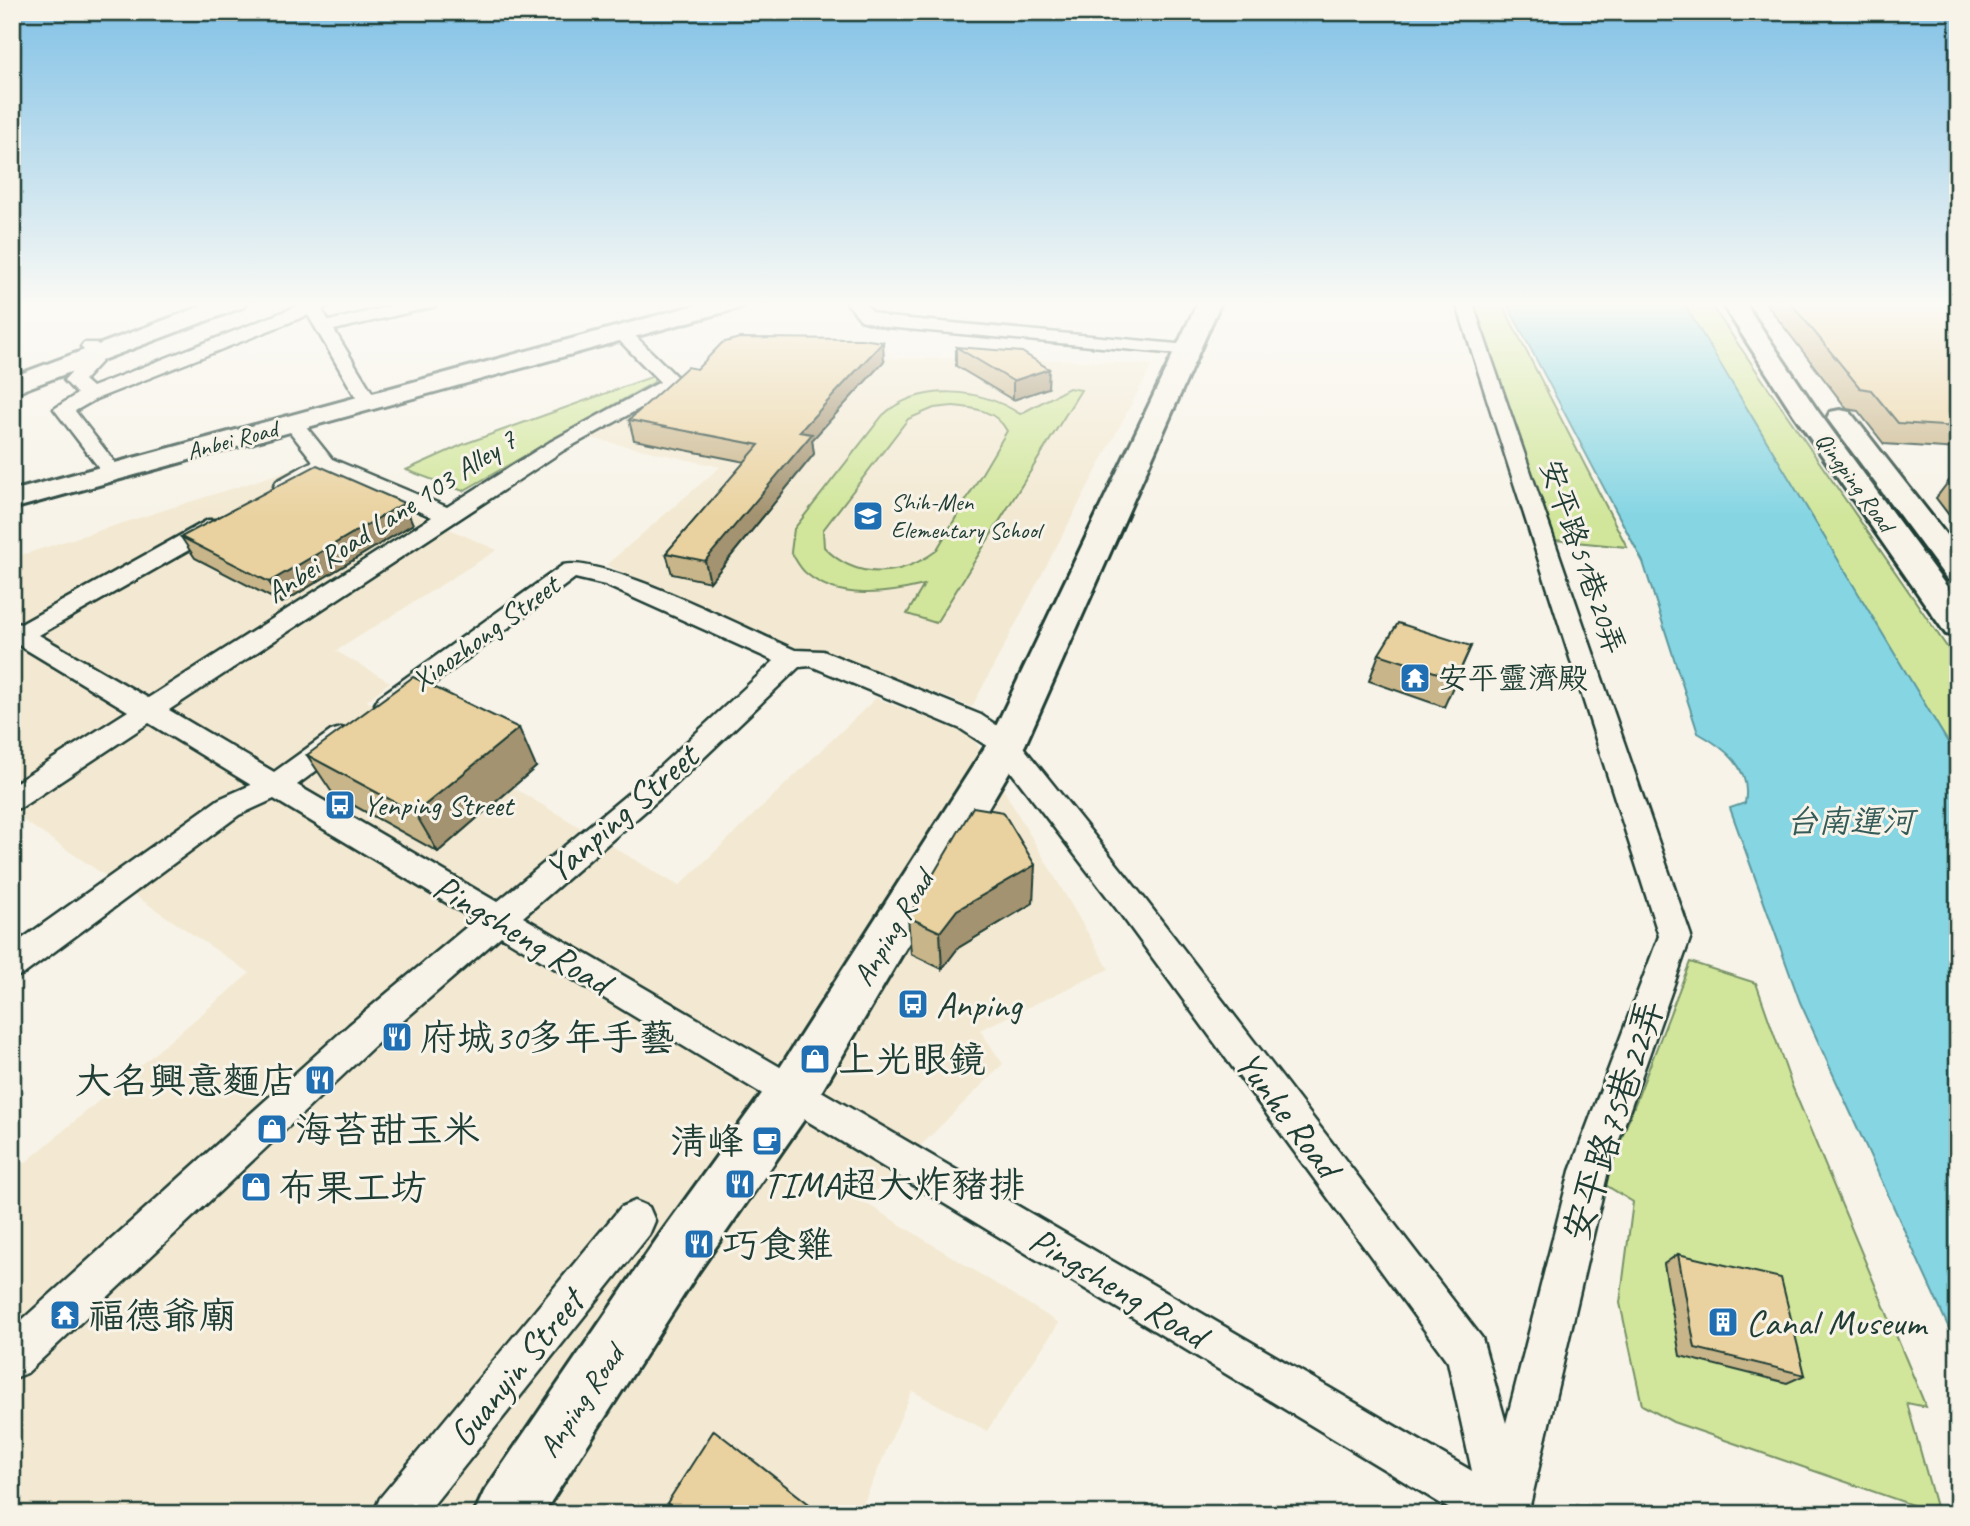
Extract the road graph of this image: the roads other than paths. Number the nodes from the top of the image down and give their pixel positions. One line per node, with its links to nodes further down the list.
1 (42, 373): 11 (street)
2 (78, 373): 12 (street)
3 (145, 373): 12 (street)
4 (352, 373): 13 (street)
5 (474, 373): 13 (street, Anbei Road)
6 (662, 373): 20 (street, Anbei Road Lane 103 Alley 7)
7 (1177, 373): 27 (street, Anping Road)
8 (1488, 373): 26 (street, 安平路51巷20弄)
9 (1779, 373): 22 (street, Qingping Road)
10 (1810, 373): 21 (street, Qingping Road)
11 (12, 386)
12 (89, 395): 16 (street)
13 (368, 402): 14 (street, Anbei Road)
14 (293, 423): 15 (street); 16 (street, Anbei Road)
15 (325, 463): 17 (street); 20 (street)
16 (113, 472): 18 (street, Anbei Road)
17 (267, 496)
18 (12, 500)
19 (232, 515): 23 (street)
20 (449, 516): 25 (street, Anbei Road Lane 103 Alley 7)
21 (1958, 572)
22 (1958, 626)
23 (17, 633): 25 (street, Pingsheng Road)
24 (792, 659): 27 (street, Xiaozhong Street); 28 (street, Xiaozhong Street); 30 (street, Yanping Street)
25 (149, 709): 28 (street, Pingsheng Road); 29 (street, Anbei Road Lane 103 Alley 7)
26 (1608, 732): 37 (street, 安平路75巷22弄)
27 (1006, 744): 32 (street, Anping Road); 37 (street, Yunhe Road)
28 (274, 786): 30 (street, Pingsheng Road); 31 (street, Xiaozhong Street)
29 (12, 799)
30 (496, 919): 32 (street, Pingsheng Road); 34 (street, Yanping Street)
31 (12, 964)
32 (792, 1094): 36 (street, Anping Road); 37 (street, Pingsheng Road)
33 (635, 1221): 35 (street, Guanyin Street)
34 (12, 1358)
35 (396, 1514)
36 (506, 1514)
37 (1504, 1514)

